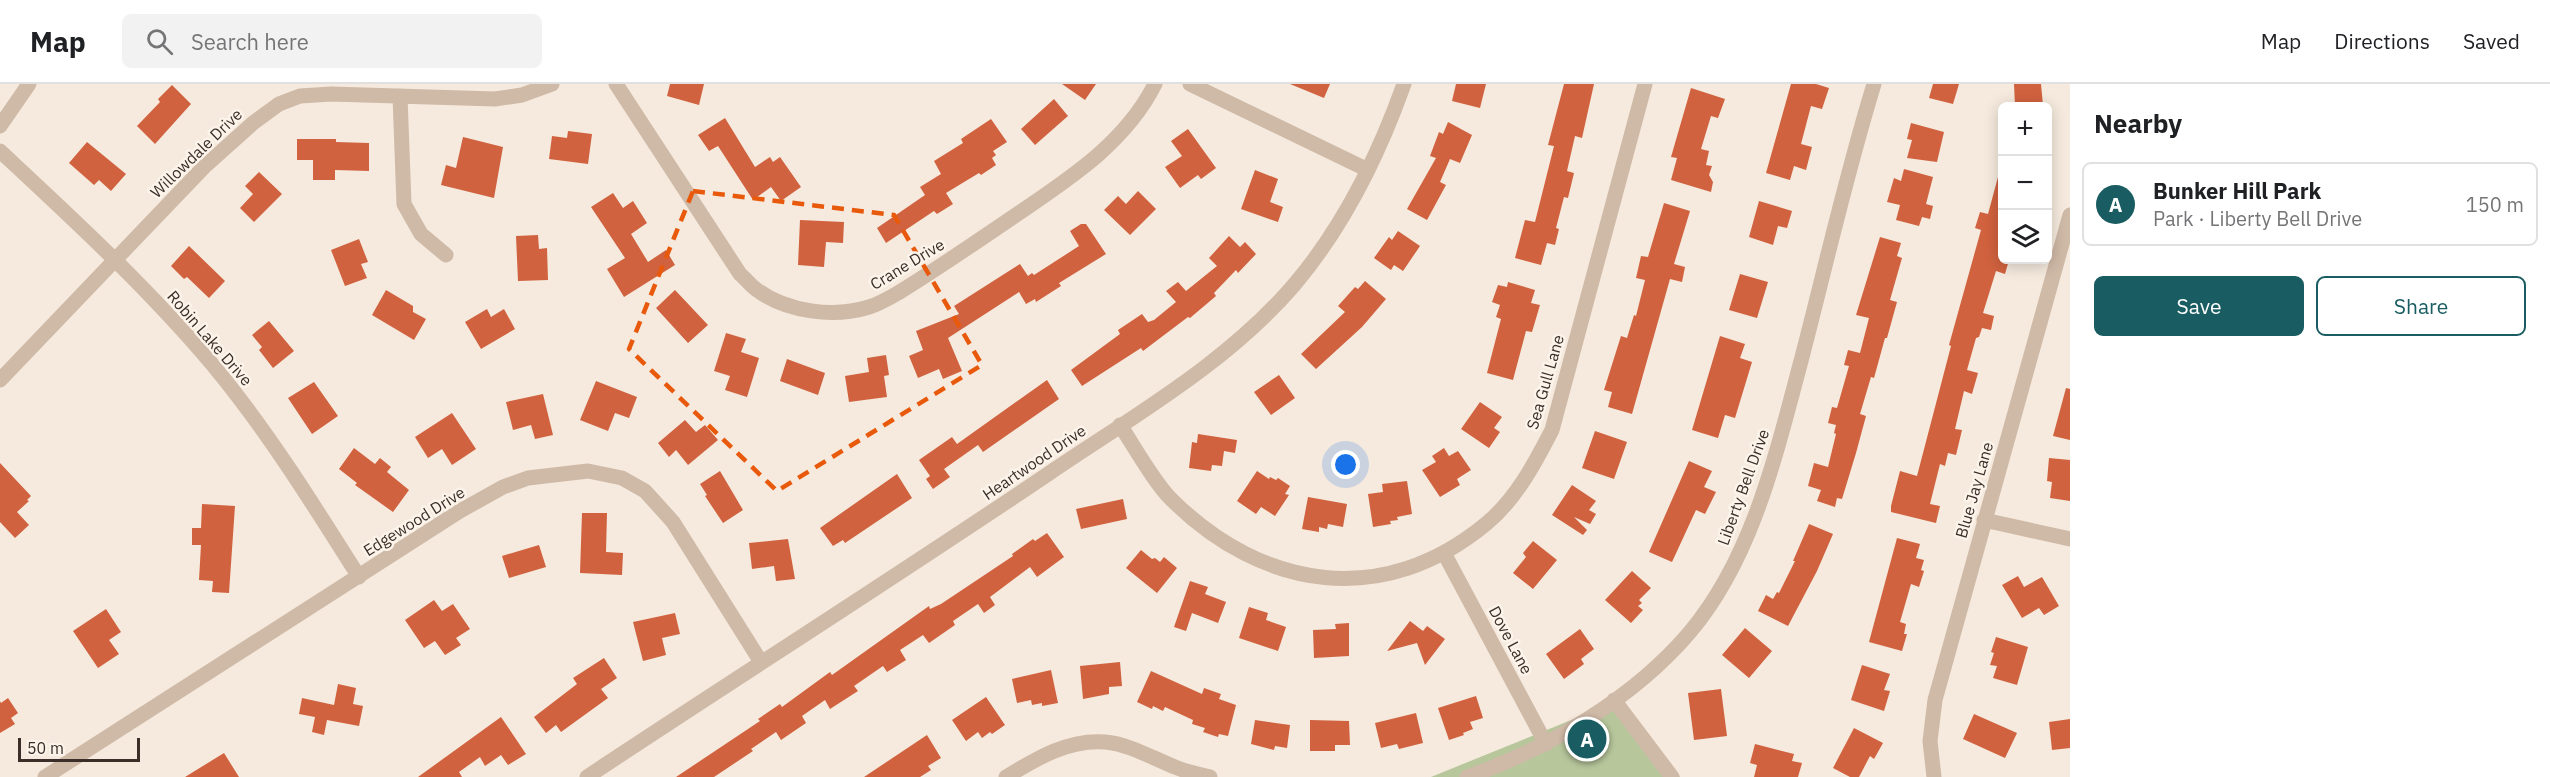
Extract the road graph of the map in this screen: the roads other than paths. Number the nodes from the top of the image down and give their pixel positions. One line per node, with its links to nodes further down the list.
1 (29, 84): 10 (street)
2 (552, 84): 9 (street, Willowdale Drive)
3 (616, 84): 4 (street, Crane Drive)
4 (1155, 84)
5 (1190, 84): 12 (street)
6 (1404, 84): 12 (street, Heartwood Drive)
7 (1645, 84): 20 (street, Sea Gull Lane)
8 (1874, 84): 23 (street, Liberty Bell Drive)
9 (400, 96): 14 (street); 15 (street, Willowdale Drive)
10 (0, 126)
11 (0, 151): 15 (street, Robin Lake Drive)
12 (1368, 171): 17 (street, Heartwood Drive)
13 (2070, 215): 18 (street, Blue Jay Lane)
14 (446, 255)
15 (116, 259): 16 (street, Willowdale Drive); 21 (street, Robin Lake Drive)
16 (0, 380)
17 (1120, 425): 20 (street, Sea Gull Lane); 22 (street, Heartwood Drive)
18 (1984, 520): 19 (street); 31 (street, Blue Jay Lane)
19 (2070, 539)
20 (1444, 553): 24 (street, Dove Lane)
21 (359, 577): 22 (street, Edgewood Drive); 25 (street, Edgewood Drive)
22 (761, 663): 26 (street, Heartwood Drive)
23 (1614, 700): 24 (street, Liberty Bell Drive); 30 (street)
24 (1546, 744): 29 (street, Liberty Bell Drive)
25 (45, 777)
26 (587, 777)
27 (1006, 777): 28 (street)
28 (1210, 777)
29 (1467, 777)
30 (1672, 777)
31 (1934, 777)

